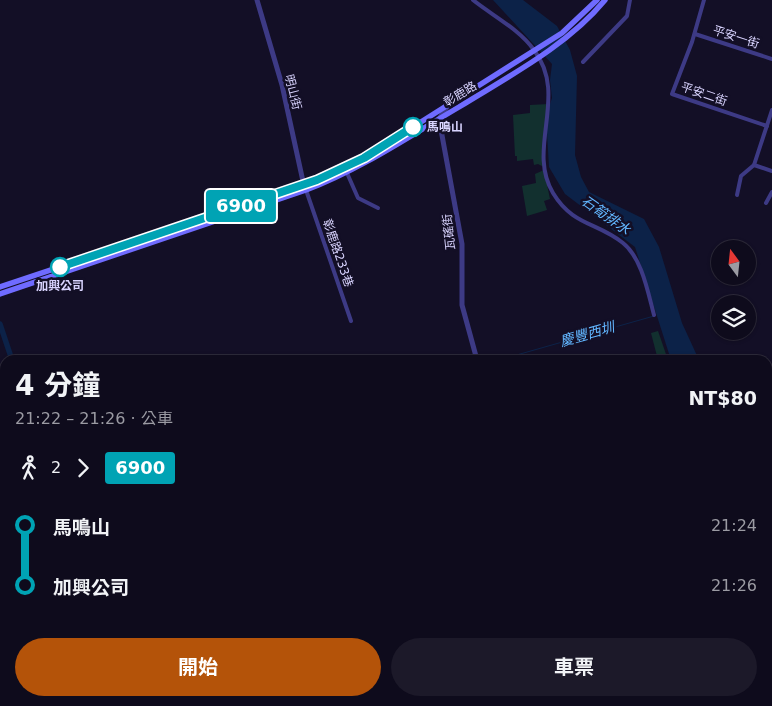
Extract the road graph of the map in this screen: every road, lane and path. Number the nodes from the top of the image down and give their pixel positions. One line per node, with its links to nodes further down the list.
1 (257, 0): 20 (street, 明山街)
2 (473, 0): 8 (street)
3 (597, 0): 8 (main road, 彰鹿路)
4 (605, 0): 9 (main road, 彰鹿路)
5 (630, 0): 11 (street)
6 (704, 0): 7 (street, 平安二街)
7 (695, 34): 10 (street, 平安一街); 15 (street, 平安二街)
8 (535, 49): 9 (street); 12 (main road, 彰鹿路)
9 (539, 55): 14 (main road, 彰鹿路); 28 (street)
10 (772, 59)
11 (583, 62)
12 (448, 105): 14 (street); 16 (main road, 彰鹿路)
13 (772, 110): 15 (street)
14 (439, 119): 16 (main road, 彰鹿路); 30 (street, 瓦磘街)
15 (767, 126): 17 (street)
16 (366, 161): 19 (main road, 彰鹿路); 20 (main road, 彰鹿路)
17 (754, 165): 18 (street); 22 (street)
18 (772, 171)
19 (347, 173): 20 (main road, 彰鹿路); 24 (street)
20 (304, 187): 25 (main road, 彰鹿路); 29 (street, 彰鹿路233巷)
21 (772, 192): 23 (street)
22 (737, 195)
23 (766, 203)
24 (378, 208)
25 (116, 251): 26 (main road, 彰鹿路); 27 (main road, 彰鹿路)
26 (0, 287)
27 (0, 294)
28 (654, 315)
29 (351, 321)
30 (476, 355)

